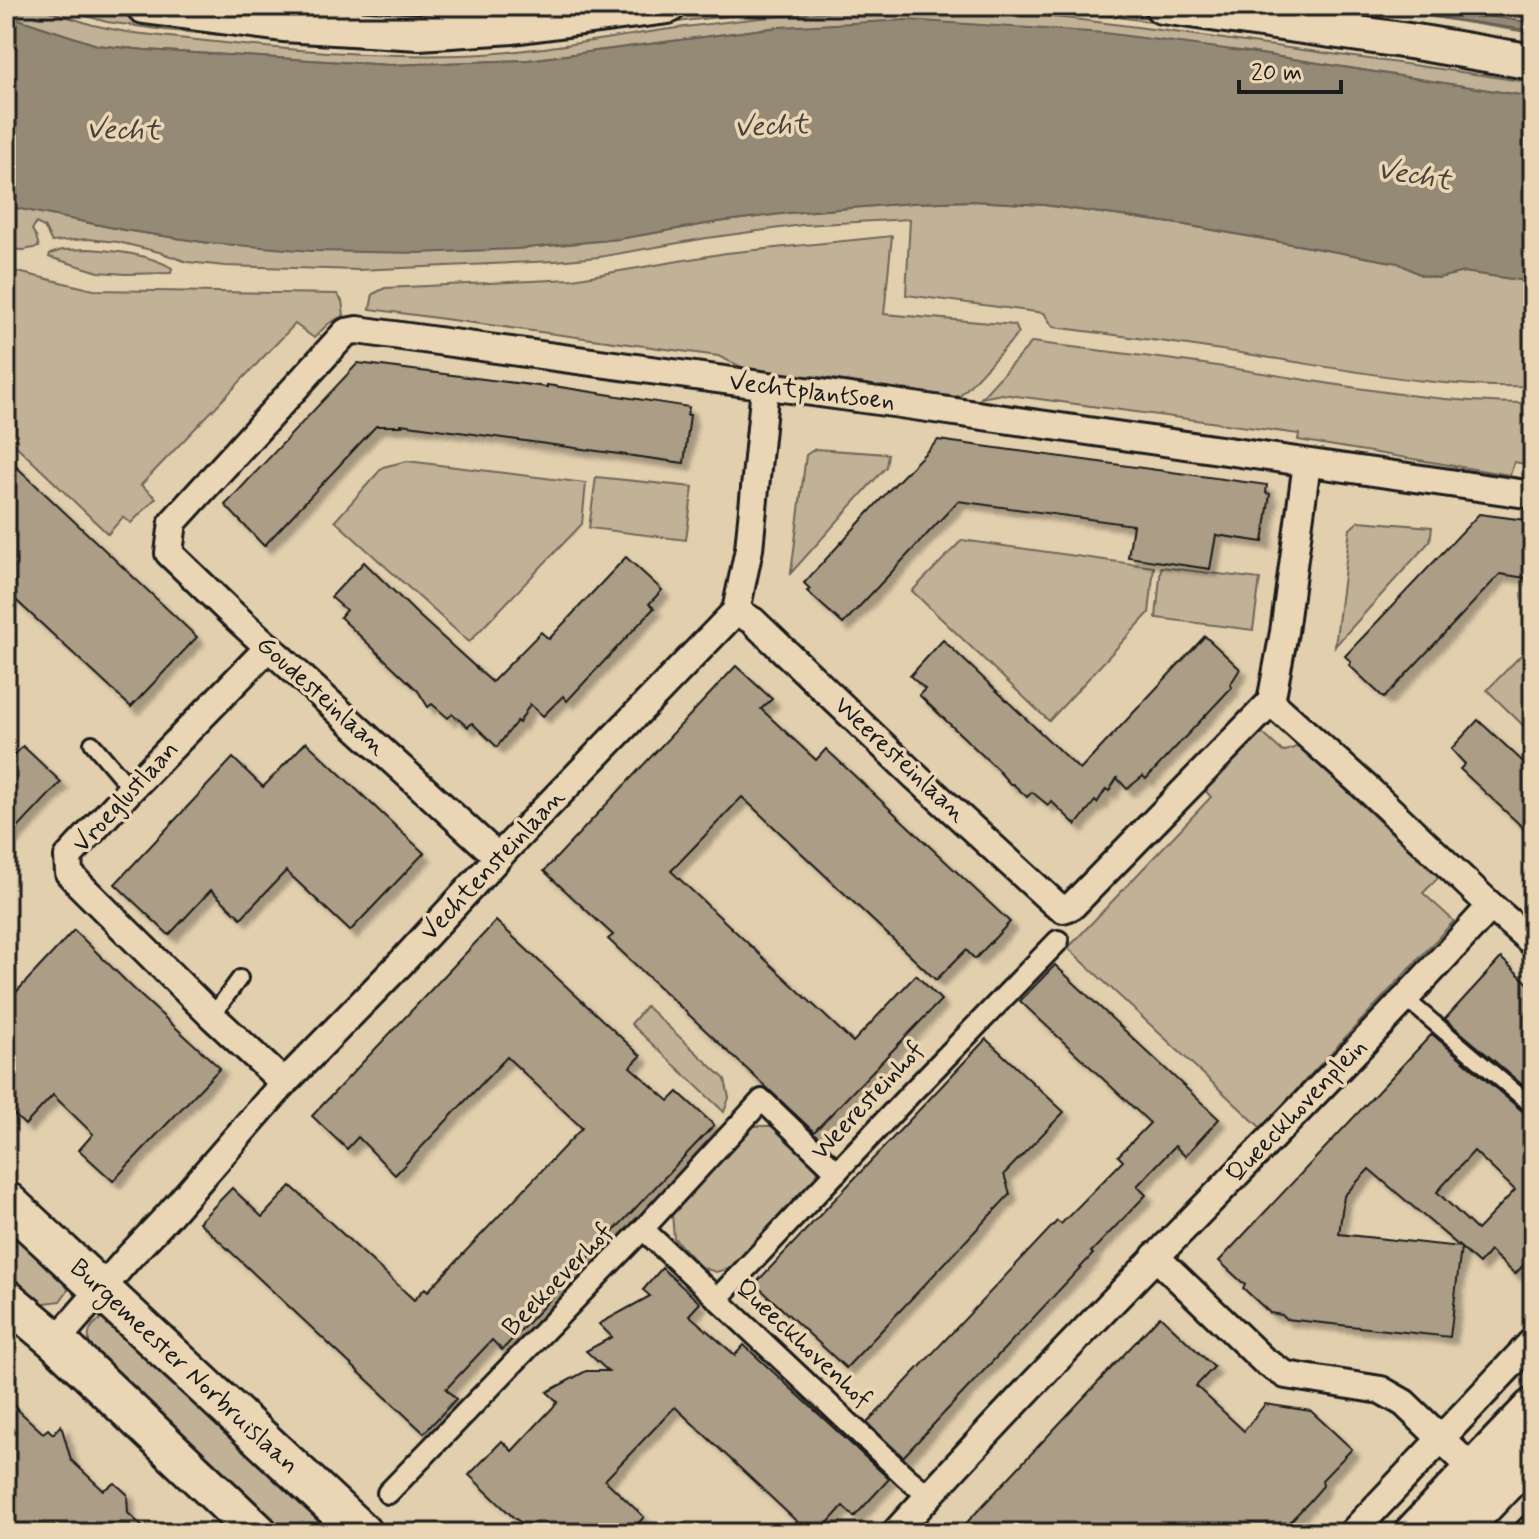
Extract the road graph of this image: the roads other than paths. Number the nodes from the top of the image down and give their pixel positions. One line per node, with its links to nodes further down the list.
1 (144, 6): 2 (street)
2 (668, 6)
3 (1162, 6): 4 (street)
4 (1533, 62)
5 (765, 387): 6 (street, Vechtplantsoen); 8 (street, Vechtplantsoen); 9 (street)
6 (1307, 463): 7 (street, Vechtplantsoen); 11 (street)
7 (1533, 495)
8 (173, 522): 10 (street, Goudesteinlaan)
9 (736, 611): 11 (street, Weeresteinlaan); 14 (street, Vechtensteinlaan)
10 (269, 647): 13 (street, Vroeglustlaan); 14 (street, Goudesteinlaan)
11 (1271, 702): 15 (street)
12 (92, 743): 13 (lane)
13 (131, 789): 20 (street, Vroeglustlaan)
14 (498, 857): 21 (street, Vechtensteinlaan)
15 (1491, 906): 17 (street); 19 (street, Queeckhovenplein)
16 (1058, 941): 23 (street, Weeresteinhof)
17 (1533, 943)
18 (240, 978): 20 (lane)
19 (1406, 999): 22 (lane); 26 (street, Queeckhovenplein)
20 (212, 1016): 21 (street, Vroeglustlaan)
21 (284, 1083): 27 (street, Vechtensteinlaan)
22 (1533, 1107)
23 (837, 1172): 25 (street, Beekoeverhof); 29 (street, Weeresteinhof)
24 (6, 1201): 27 (main road, Burgemeester Norbruislaan)
25 (643, 1229): 29 (street, Queeckhovenhof); 36 (street, Beekoeverhof)
26 (1155, 1256): 33 (street); 37 (street, Queeckhovenplein)
27 (101, 1289): 30 (street, Vechtensteinlaan); 40 (main road, Burgemeester Norbruislaan)
28 (6, 1299): 30 (main road)
29 (717, 1299): 37 (street, Queeckhovenhof)
30 (56, 1341): 39 (main road)
31 (1533, 1341): 33 (street)
32 (1533, 1408): 35 (main road)
33 (1440, 1439): 35 (street); 42 (street)
34 (1533, 1453): 35 (main road)
35 (1485, 1481): 43 (main road); 44 (main road)
36 (388, 1493)
37 (929, 1496): 41 (street, Queeckhovenplein)
38 (1533, 1527): 45 (street)
39 (258, 1533)
40 (362, 1533)
41 (895, 1533)
42 (1352, 1533)
43 (1414, 1533)
44 (1457, 1533)
45 (1527, 1533)

